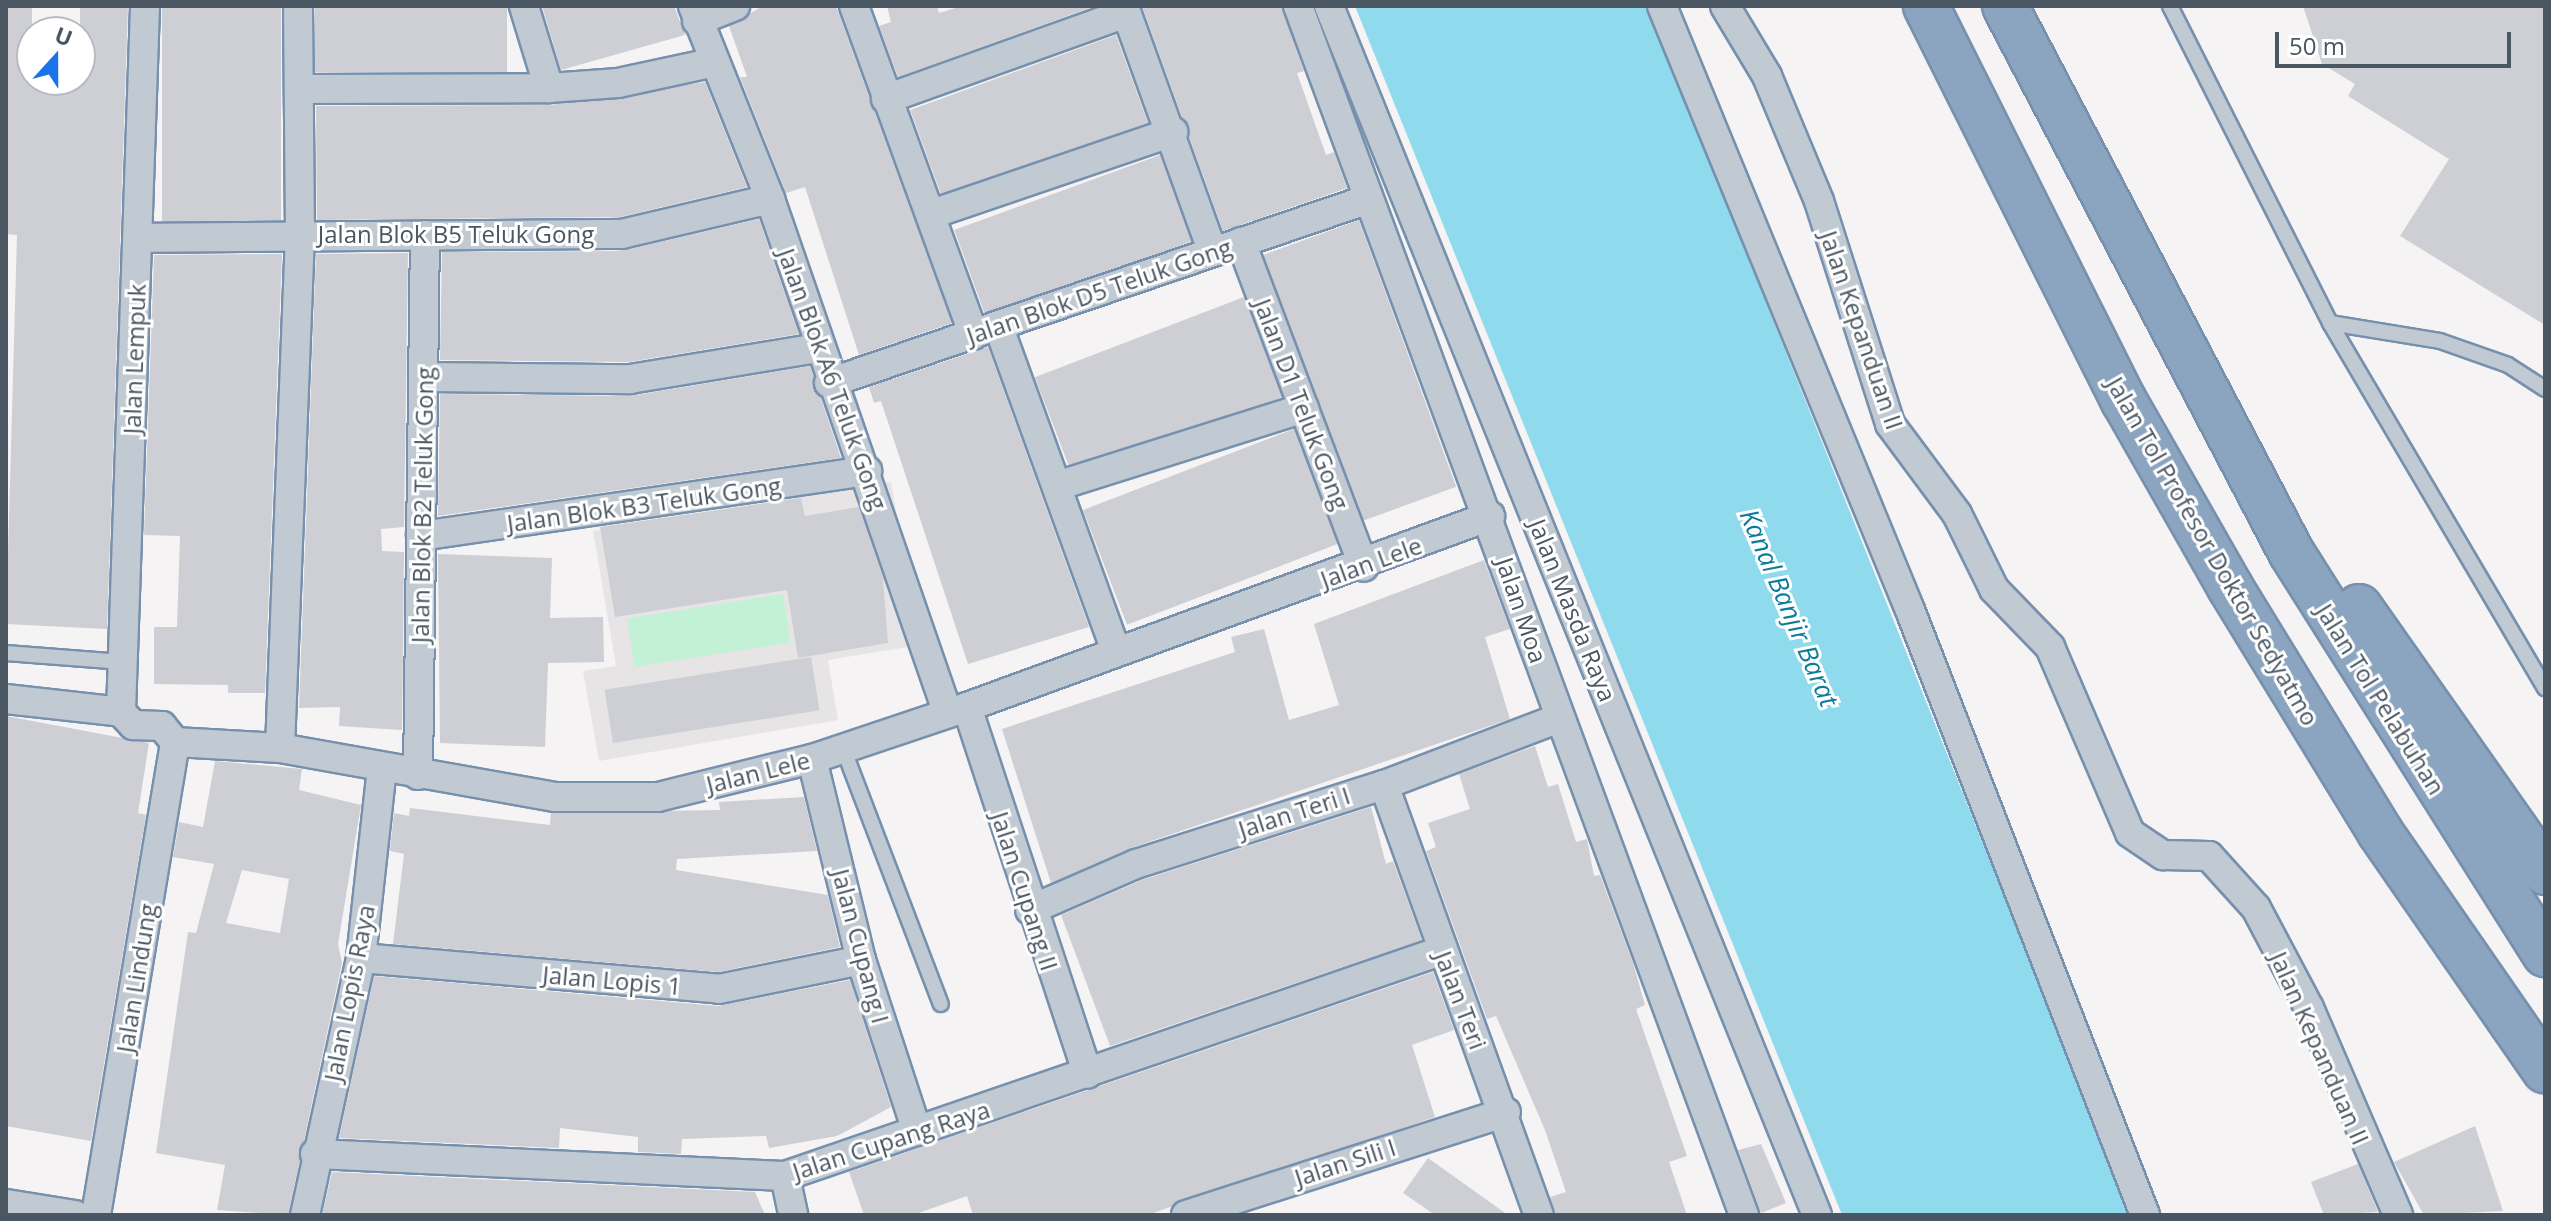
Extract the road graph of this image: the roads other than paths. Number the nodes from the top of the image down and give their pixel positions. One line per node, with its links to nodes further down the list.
1 (145, 6): 25 (street, Jalan Lempuk)
2 (298, 6): 17 (street)
3 (524, 6): 16 (street)
4 (735, 6): 14 (street)
5 (854, 6): 18 (street)
6 (1298, 6): 21 (street, Jalan Moa)
7 (1329, 6): 77 (street, Jalan Masda Raya)
8 (1662, 6): 78 (street)
9 (1725, 6): 79 (street, Jalan Kepanduan II)
10 (1926, 6): 63 (highway, Jalan Tol Profesor Doktor Sedyatmo)
11 (2005, 6): 35 (highway)
12 (2170, 6): 28 (lane)
13 (1125, 9): 18 (street); 19 (street)
14 (695, 13): 15 (street, Jalan Blok A6 Teluk Gong)
15 (715, 62): 16 (street); 20 (street, Jalan Blok A6 Teluk Gong)
16 (549, 88): 17 (street)
17 (301, 89): 23 (street)
18 (886, 99): 22 (street)
19 (1173, 132): 22 (street); 27 (street)
20 (770, 199): 24 (street, Jalan Blok B5 Teluk Gong); 30 (street, Jalan Blok A6 Teluk Gong)
21 (1369, 199): 26 (street, Jalan Blok D5 Teluk Gong); 38 (street, Jalan Moa)
22 (932, 214): 29 (street)
23 (300, 234): 24 (street, Jalan Blok B5 Teluk Gong); 25 (street, Jalan Blok B5 Teluk Gong); 50 (street)
24 (425, 235): 31 (street, Jalan Blok B2 Teluk Gong)
25 (138, 238): 43 (street, Jalan Lempuk)
26 (1241, 242): 27 (street, Jalan Blok D5 Teluk Gong); 34 (street, Jalan D1 Teluk Gong)
27 (1212, 250): 29 (street, Jalan Blok D5 Teluk Gong)
28 (2330, 323): 33 (lane); 44 (lane)
29 (986, 331): 32 (street, Jalan Blok D5 Teluk Gong); 37 (street)
30 (817, 348): 31 (street); 32 (street, Jalan Blok A6 Teluk Gong)
31 (426, 377): 39 (street, Jalan Blok B2 Teluk Gong)
32 (829, 383): 36 (street, Jalan Blok A6 Teluk Gong)
33 (2545, 389)
34 (1304, 408): 37 (street); 40 (street, Jalan D1 Teluk Gong)
35 (2231, 435): 56 (highway); 59 (highway, Jalan Tol Pelabuhan)
36 (867, 471): 39 (street, Jalan Blok B3 Teluk Gong); 46 (street, Jalan Blok A6 Teluk Gong)
37 (1057, 486): 41 (street)
38 (1490, 516): 40 (street, Jalan Lele); 48 (street, Jalan Moa)
39 (421, 536): 54 (street, Jalan Blok B2 Teluk Gong)
40 (1364, 567): 41 (street, Jalan Lele)
41 (1115, 649): 46 (street, Jalan Lele)
42 (6, 653): 43 (lane)
43 (123, 662): 47 (street, Jalan Lempuk)
44 (2545, 688)
45 (6, 699): 47 (street, Jalan Lele)
46 (957, 709): 51 (street, Jalan Lele); 57 (street, Jalan Cupang II)
47 (121, 712): 49 (street, Jalan Lele)
48 (1559, 718): 55 (street, Jalan Teri I); 76 (street, Jalan Moa)
49 (175, 742): 50 (street, Jalan Lele); 71 (street, Jalan Lindung)
50 (280, 748): 53 (street, Jalan Lele)
51 (843, 748): 52 (street, Jalan Lele); 62 (lane)
52 (812, 759): 54 (street, Jalan Lele); 61 (street, Jalan Cupang I)
53 (382, 769): 54 (street, Jalan Lele); 60 (street, Jalan Lopis Raya)
54 (418, 775)
55 (1384, 785): 57 (street, Jalan Teri I); 58 (street, Jalan Teri)
56 (2545, 872)
57 (1030, 910): 64 (street, Jalan Cupang II)
58 (1441, 951): 64 (street, Jalan Cupang Raya); 65 (street, Jalan Teri)
59 (2545, 954)
60 (361, 958): 61 (street, Jalan Lopis 1); 67 (street, Jalan Lopis Raya)
61 (861, 960): 66 (street, Jalan Cupang I)
62 (941, 1004)
63 (2545, 1070)
64 (1088, 1074): 66 (street, Jalan Cupang Raya)
65 (1506, 1112): 74 (street, Jalan Sili I); 75 (street, Jalan Teri)
66 (917, 1131): 68 (street, Jalan Cupang Raya)
67 (315, 1154): 68 (street, Jalan Cupang Raya); 72 (street, Jalan Lopis Raya)
68 (785, 1176): 73 (street)
69 (6, 1204): 70 (street)
70 (75, 1215)
71 (96, 1215)
72 (305, 1215)
73 (793, 1215)
74 (1186, 1215)
75 (1539, 1215)
76 (1744, 1215)
77 (1817, 1215)
78 (2145, 1215)
79 (2398, 1215)

